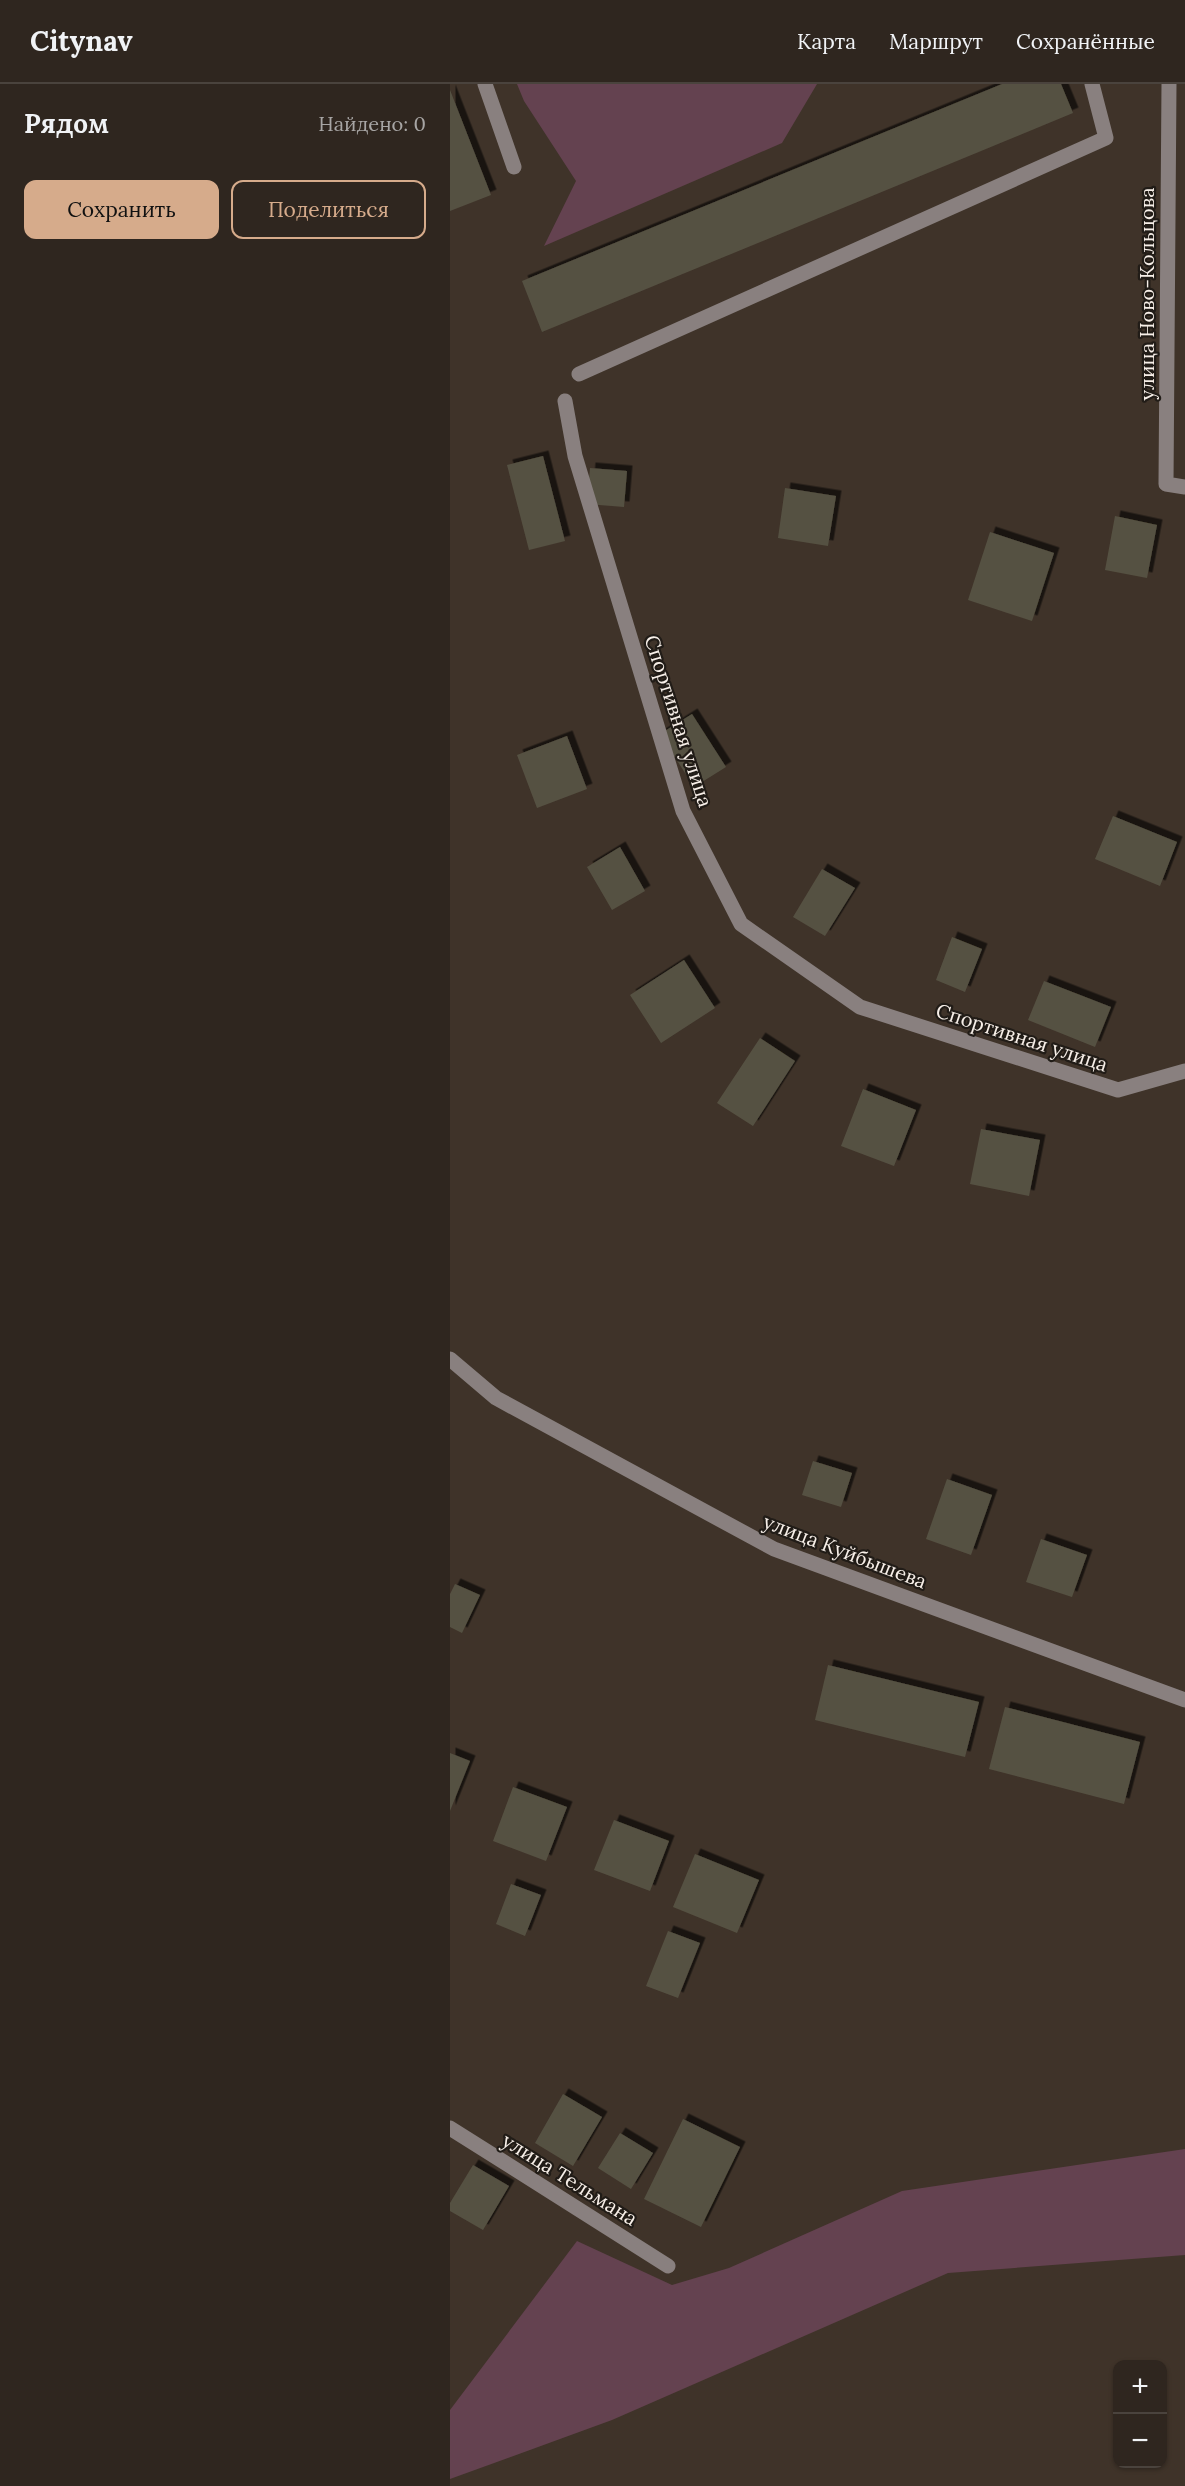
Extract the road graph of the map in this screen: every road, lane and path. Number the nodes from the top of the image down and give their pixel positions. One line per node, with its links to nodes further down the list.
1 (485, 84): 4 (street)
2 (1092, 84): 5 (street)
3 (1169, 84): 7 (street, улица Ново-Кольцова)
4 (514, 167)
5 (579, 374)
6 (565, 401): 8 (street, Спортивная улица)
7 (1185, 487)
8 (1185, 1071)
9 (450, 1359): 10 (street, улица Куйбышева)
10 (1185, 1700)
11 (450, 2128): 12 (street, улица Тельмана)
12 (668, 2266)

